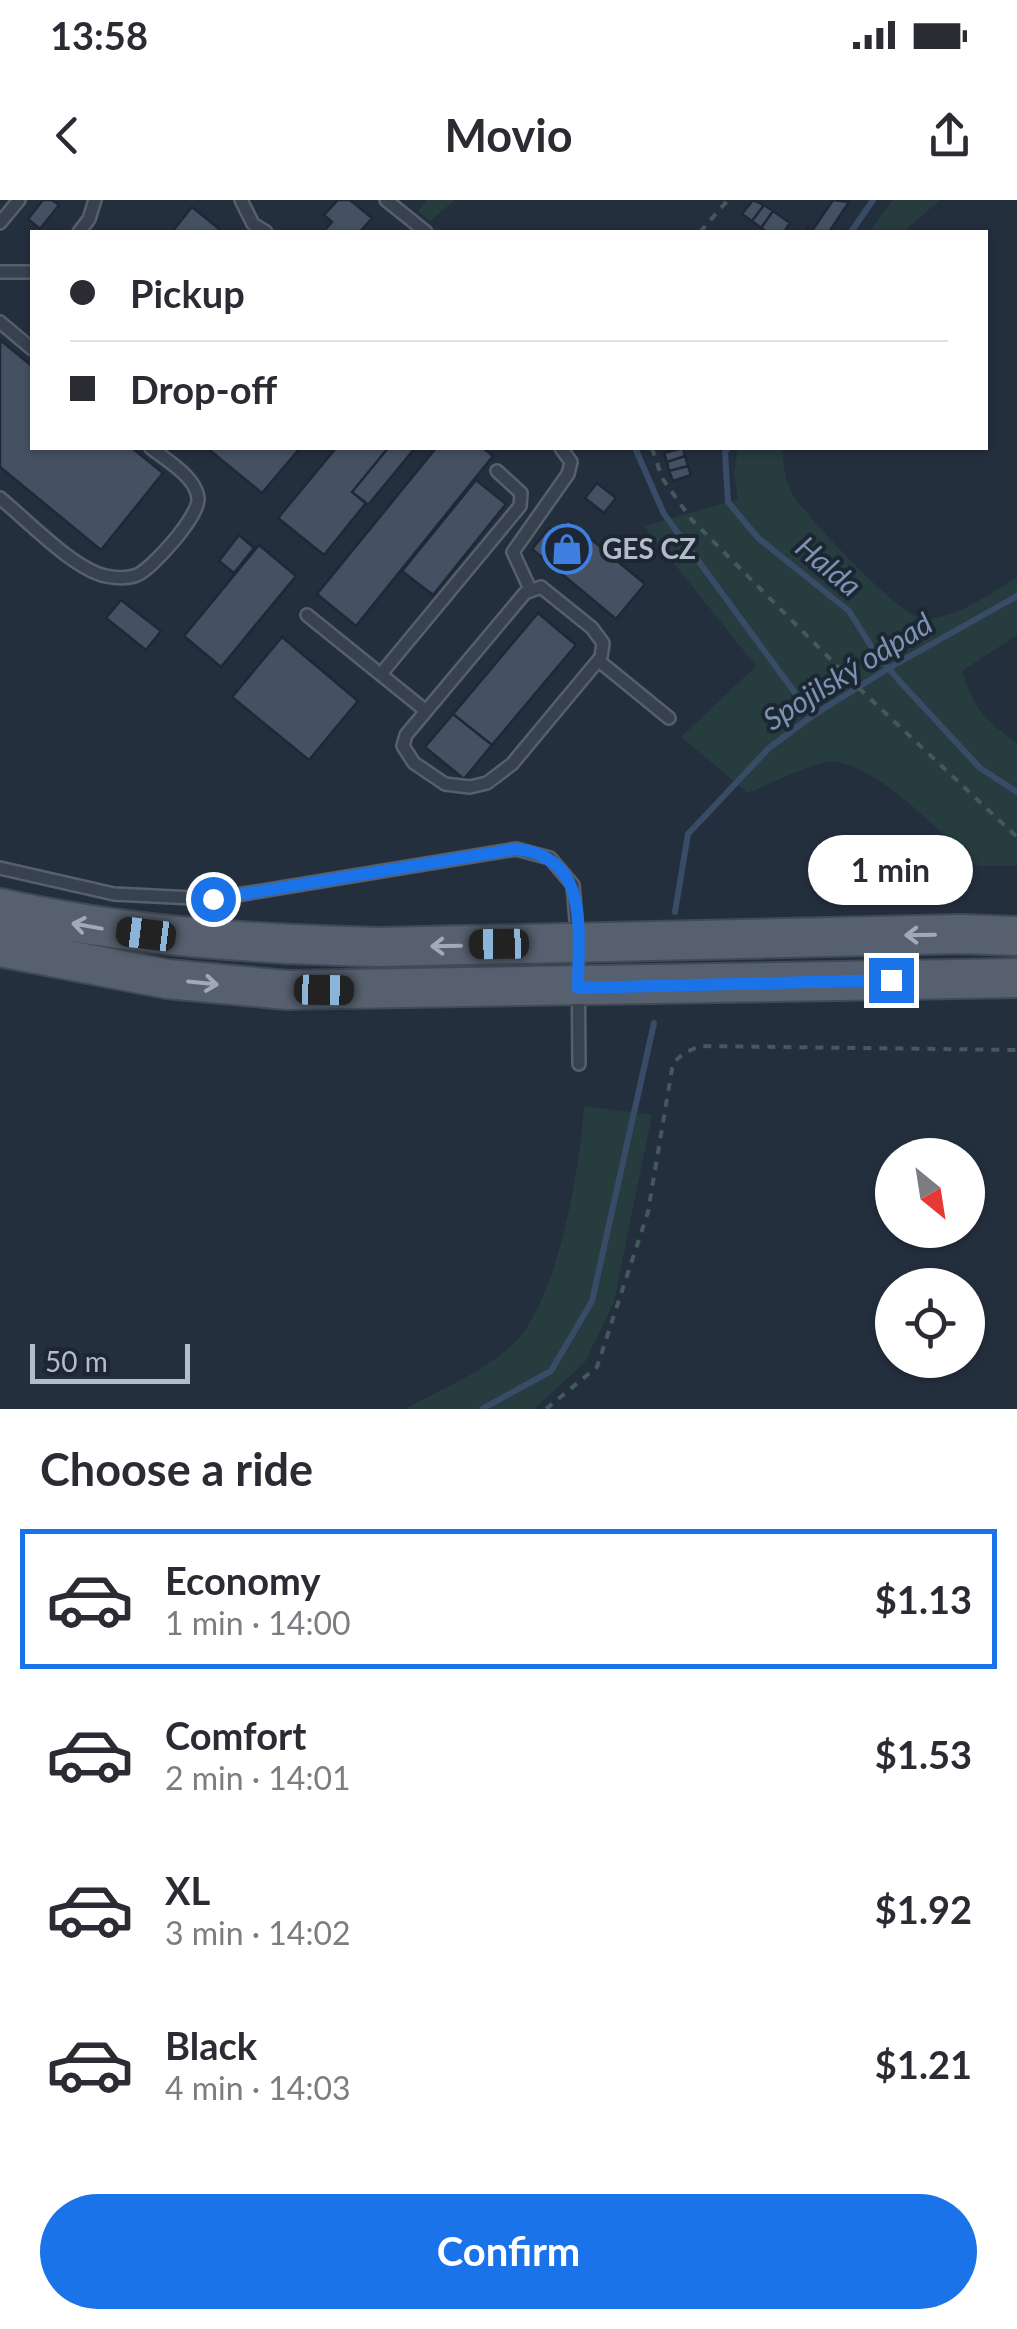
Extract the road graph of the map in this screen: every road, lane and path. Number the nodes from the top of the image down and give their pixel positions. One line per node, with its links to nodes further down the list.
1 (19, 200): 6 (lane)
2 (95, 200): 7 (lane)
3 (241, 200): 8 (lane)
4 (386, 200): 9 (lane)
5 (728, 200): 10 (path)
6 (0, 224)
7 (81, 230)
8 (263, 230)
9 (424, 230)
10 (702, 230)
11 (0, 272): 12 (lane)
12 (30, 272)
13 (0, 322): 14 (lane)
14 (30, 347)
15 (153, 450): 19 (lane)
16 (561, 450): 20 (lane)
17 (653, 450): 26 (path)
18 (498, 471): 23 (lane)
19 (0, 498)
20 (530, 589): 22 (lane); 24 (lane)
21 (307, 615): 23 (lane)
22 (599, 661): 24 (lane); 25 (lane)
23 (381, 674): 24 (lane)
24 (426, 711)
25 (669, 718)
26 (1017, 837)
27 (0, 868): 30 (lane)
28 (0, 908): 30 (main road, one-way to 28)
29 (1017, 936): 30 (main road, one-way to 30)
30 (578, 943): 33 (lane)
31 (0, 947): 33 (main road, one-way to 33)
32 (1017, 978): 33 (main road)
33 (578, 988): 35 (lane)
34 (1017, 1050): 36 (path)
35 (579, 1064)
36 (546, 1409)

